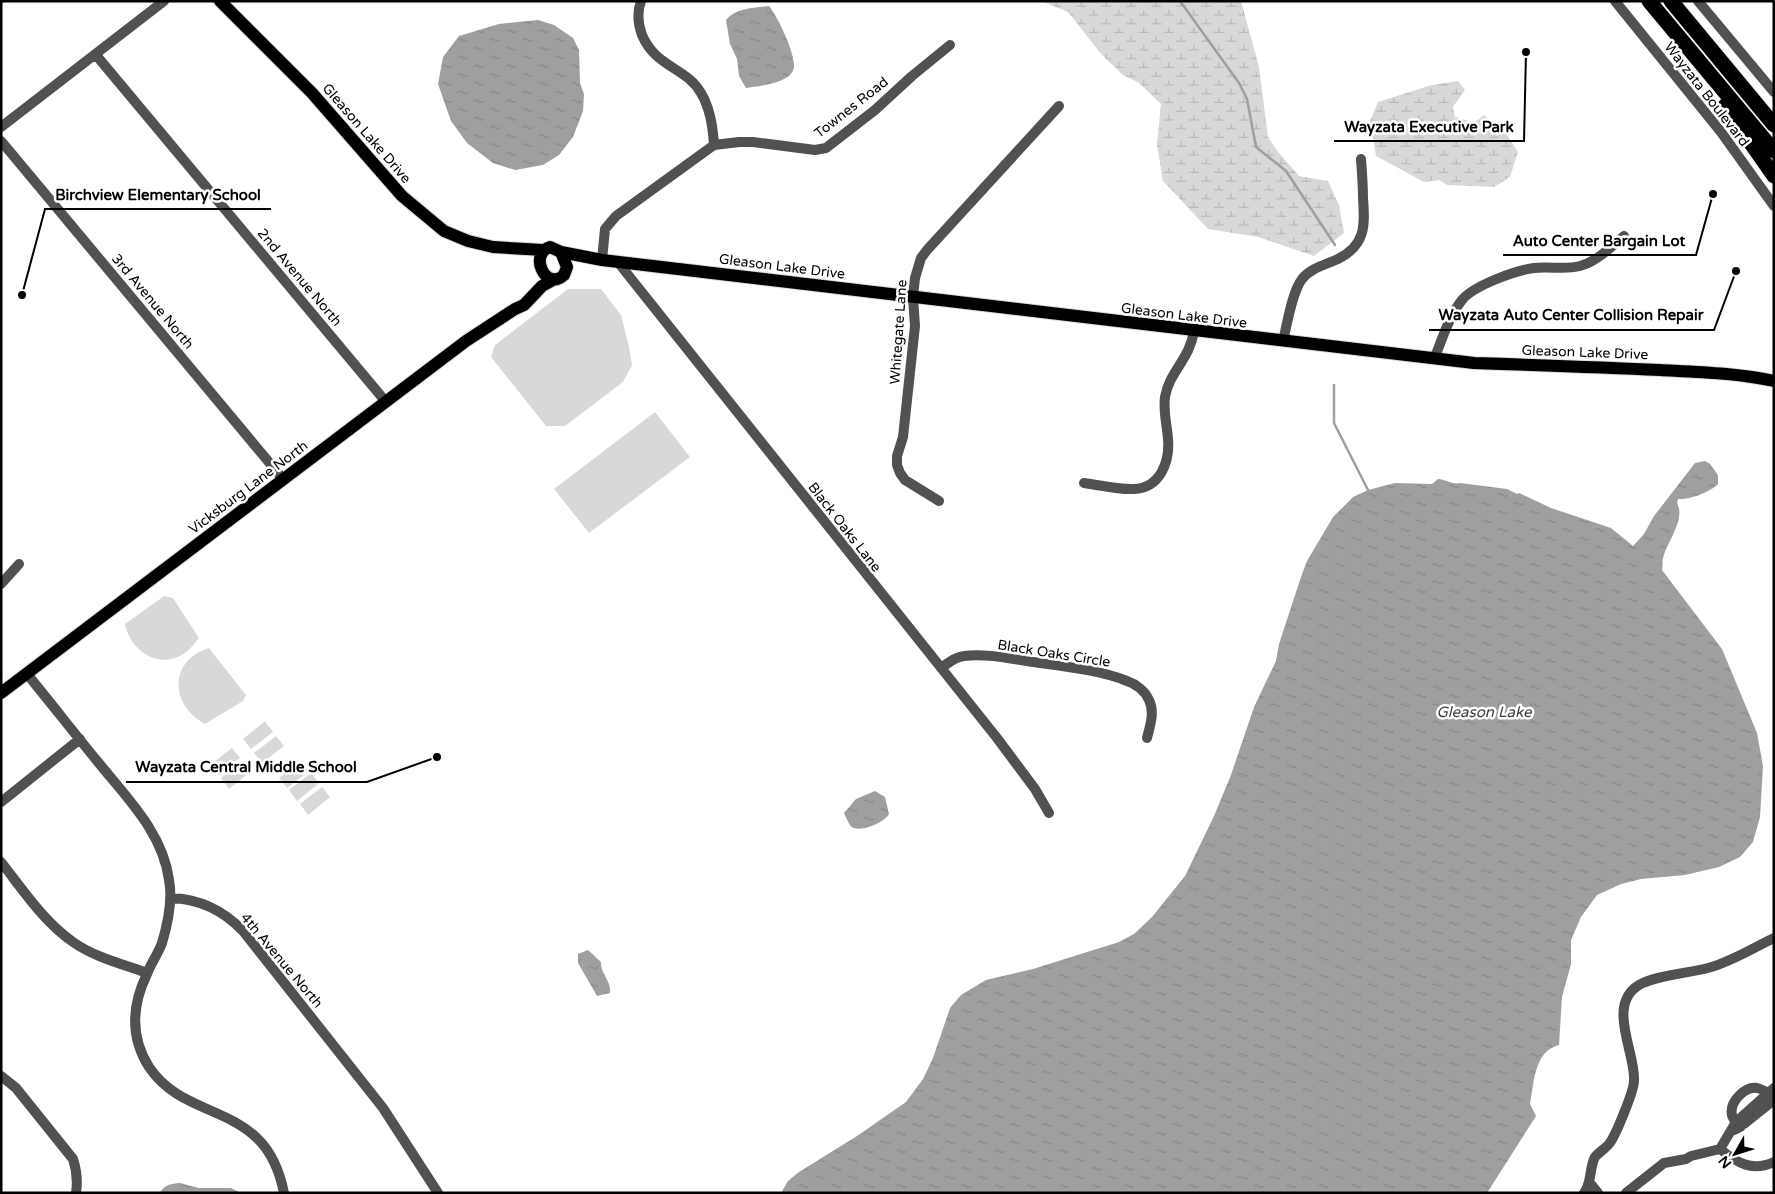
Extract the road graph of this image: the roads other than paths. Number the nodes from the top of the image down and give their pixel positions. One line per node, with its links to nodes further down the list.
1 (164, 1): 9 (street)
2 (220, 1): 24 (main road, Gleason Lake Drive)
3 (641, 1): 17 (street)
4 (1615, 1): 21 (street, Wayzata Boulevard)
5 (1649, 1): 10 (highway)
6 (1698, 1): 11 (street)
7 (1674, 5): 13 (highway); 14 (highway)
8 (950, 45): 17 (street, Townes Road)
9 (96, 54): 15 (street); 34 (street, 2nd Avenue North)
10 (1703, 66): 18 (highway); 20 (highway)
11 (1774, 92)
12 (1059, 106): 29 (street, Whitegate Lane)
13 (1774, 111)
14 (1774, 125)
15 (1, 127)
16 (1, 141): 35 (street, 3rd Avenue North)
17 (714, 145): 25 (street, Townes Road)
18 (1774, 151)
19 (1362, 160): 31 (street)
20 (1774, 176)
21 (1774, 206)
22 (1624, 236): 32 (street)
23 (561, 252): 24 (main road); 25 (main road, Gleason Lake Drive); 27 (main road)
24 (541, 254): 28 (main road)
25 (597, 259): 26 (main road, Gleason Lake Drive); 27 (main road, Gleason Lake Drive)
26 (617, 261): 29 (main road, Gleason Lake Drive); 40 (street, Black Oaks Lane)
27 (567, 267): 28 (main road)
28 (548, 277): 34 (main road, Vicksburg Lane North)
29 (912, 297): 30 (main road, Gleason Lake Drive); 37 (street, Whitegate Lane)
30 (1194, 331): 31 (main road, Gleason Lake Drive); 36 (street)
31 (1283, 341): 32 (main road, Gleason Lake Drive)
32 (1434, 359): 33 (main road, Gleason Lake Drive)
33 (1774, 381)
34 (386, 402): 35 (main road, Vicksburg Lane North)
35 (284, 480): 41 (main road, Vicksburg Lane North)
36 (1084, 483)
37 (939, 501)
38 (19, 564): 39 (street)
39 (1, 584)
40 (941, 668): 43 (street, Black Oaks Circle); 46 (street, Black Oaks Lane)
41 (27, 674): 42 (main road, Vicksburg Lane North); 44 (street)
42 (1, 693)
43 (1147, 738)
44 (80, 739): 45 (street); 48 (street)
45 (1, 802)
46 (1049, 813)
47 (1, 862): 50 (street)
48 (171, 898): 50 (street); 59 (street, 4th Avenue North)
49 (1774, 938): 56 (street)
50 (147, 973): 58 (street)
51 (1, 1076): 57 (street)
52 (1772, 1094): 53 (street); 53 (street)
53 (1733, 1126): 54 (street)
54 (1720, 1149): 55 (street); 62 (street)
55 (1774, 1162)
56 (1589, 1182): 60 (street); 61 (street)
57 (76, 1193)
58 (284, 1193)
59 (438, 1193)
60 (1584, 1193)
61 (1598, 1193)
62 (1626, 1193)

